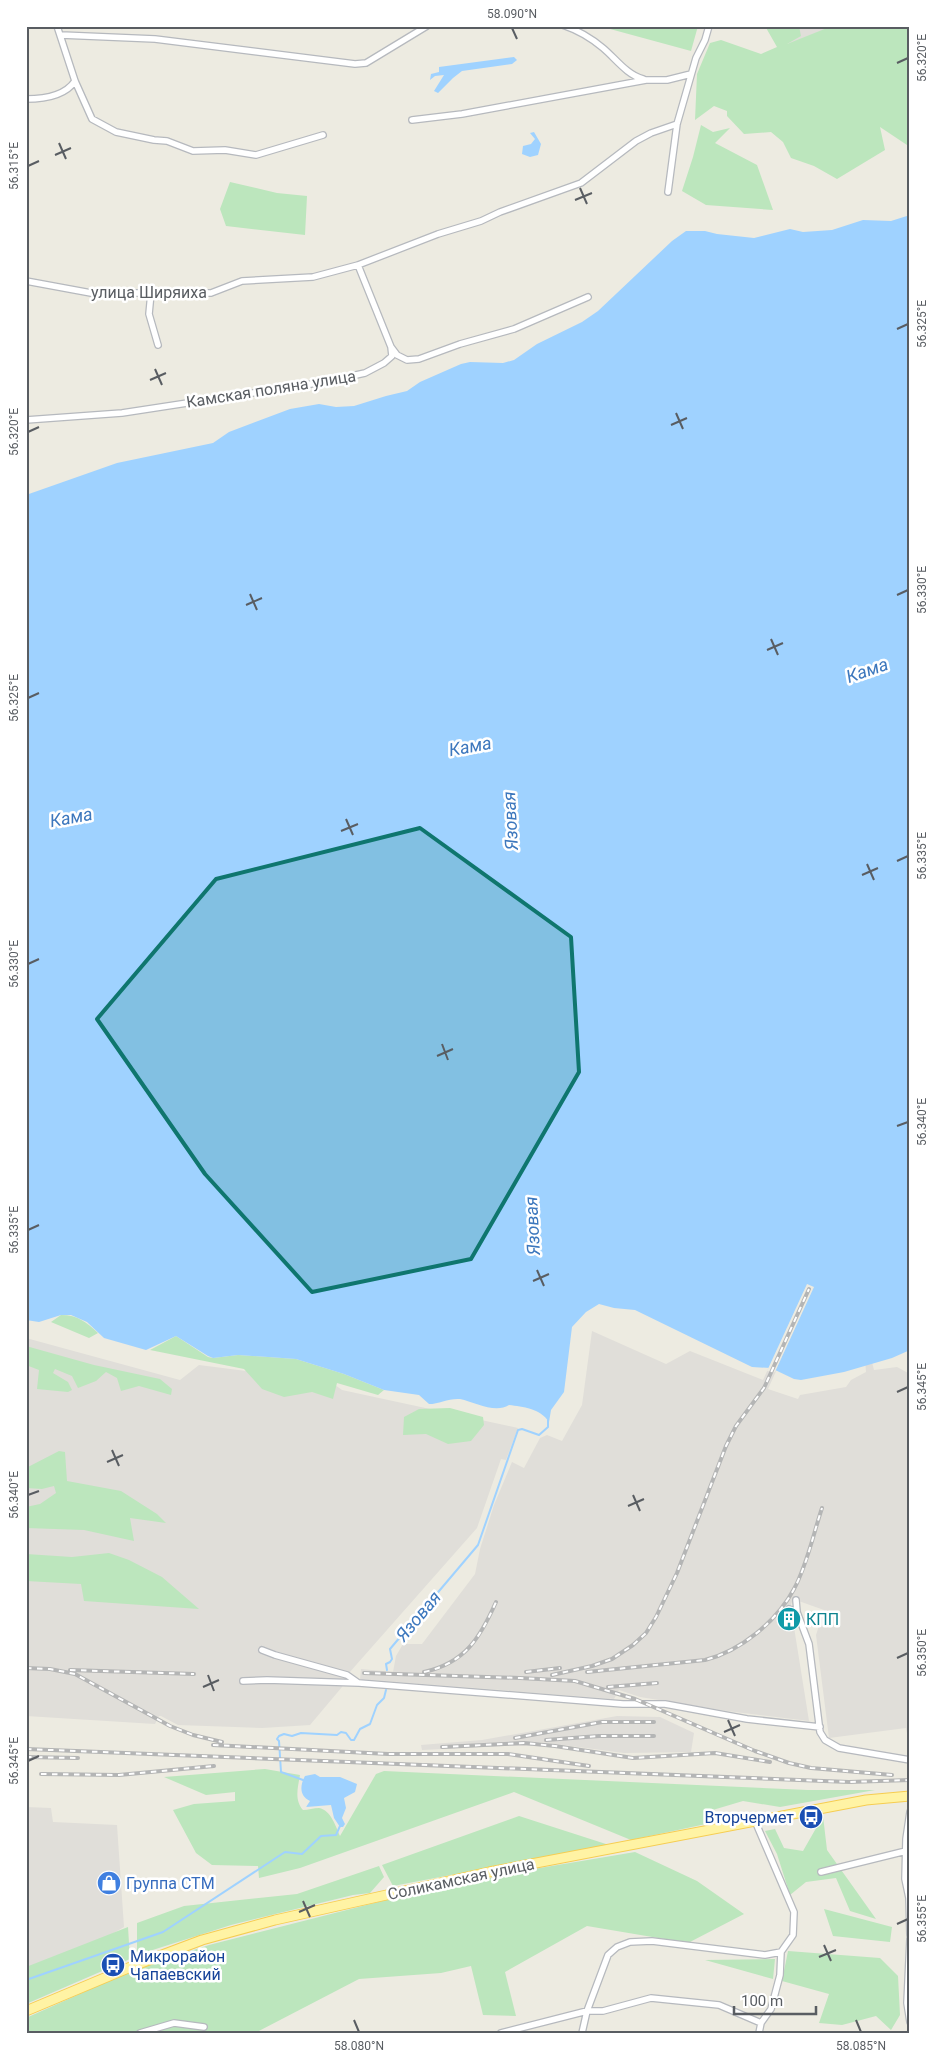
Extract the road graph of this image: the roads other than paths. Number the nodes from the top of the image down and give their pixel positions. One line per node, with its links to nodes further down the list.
1 (57, 26): 5 (street)
2 (427, 26): 5 (street)
3 (565, 26): 8 (street)
4 (709, 26): 6 (street)
5 (60, 35): 7 (street)
6 (691, 74): 8 (street); 11 (street)
7 (76, 80): 9 (street); 12 (street)
8 (646, 80): 10 (street)
9 (26, 99)
10 (412, 120)
11 (677, 124): 13 (street); 14 (street)
12 (323, 135)
13 (668, 192)
14 (358, 265): 16 (street, улица Ширяиха); 19 (street)
15 (26, 280): 16 (street, улица Ширяиха)
16 (151, 293): 18 (street)
17 (588, 297): 19 (street)
18 (158, 346)
19 (391, 347): 20 (street, Камская поляна улица)
20 (26, 420)
21 (796, 1600): 23 (street)
22 (789, 1609): 23 (street)
23 (797, 1612): 27 (street)
24 (262, 1650): 26 (street)
25 (244, 1682): 26 (street)
26 (359, 1683): 27 (street)
27 (820, 1727): 28 (street)
28 (910, 1760)
29 (910, 1796): 31 (main road, Соликамская улица)
30 (910, 1812): 32 (street)
31 (755, 1821): 36 (street); 37 (main road, Соликамская улица)
32 (906, 1851): 33 (street); 34 (street)
33 (821, 1872)
34 (910, 1935)
35 (910, 1939): 39 (street)
36 (780, 1952): 38 (street); 40 (street)
37 (26, 2011)
38 (587, 2011): 40 (street); 43 (street); 44 (street)
39 (910, 2022)
40 (761, 2023): 45 (street)
41 (204, 2027): 42 (street)
42 (140, 2033)
43 (501, 2033)
44 (582, 2033)
45 (759, 2033)

